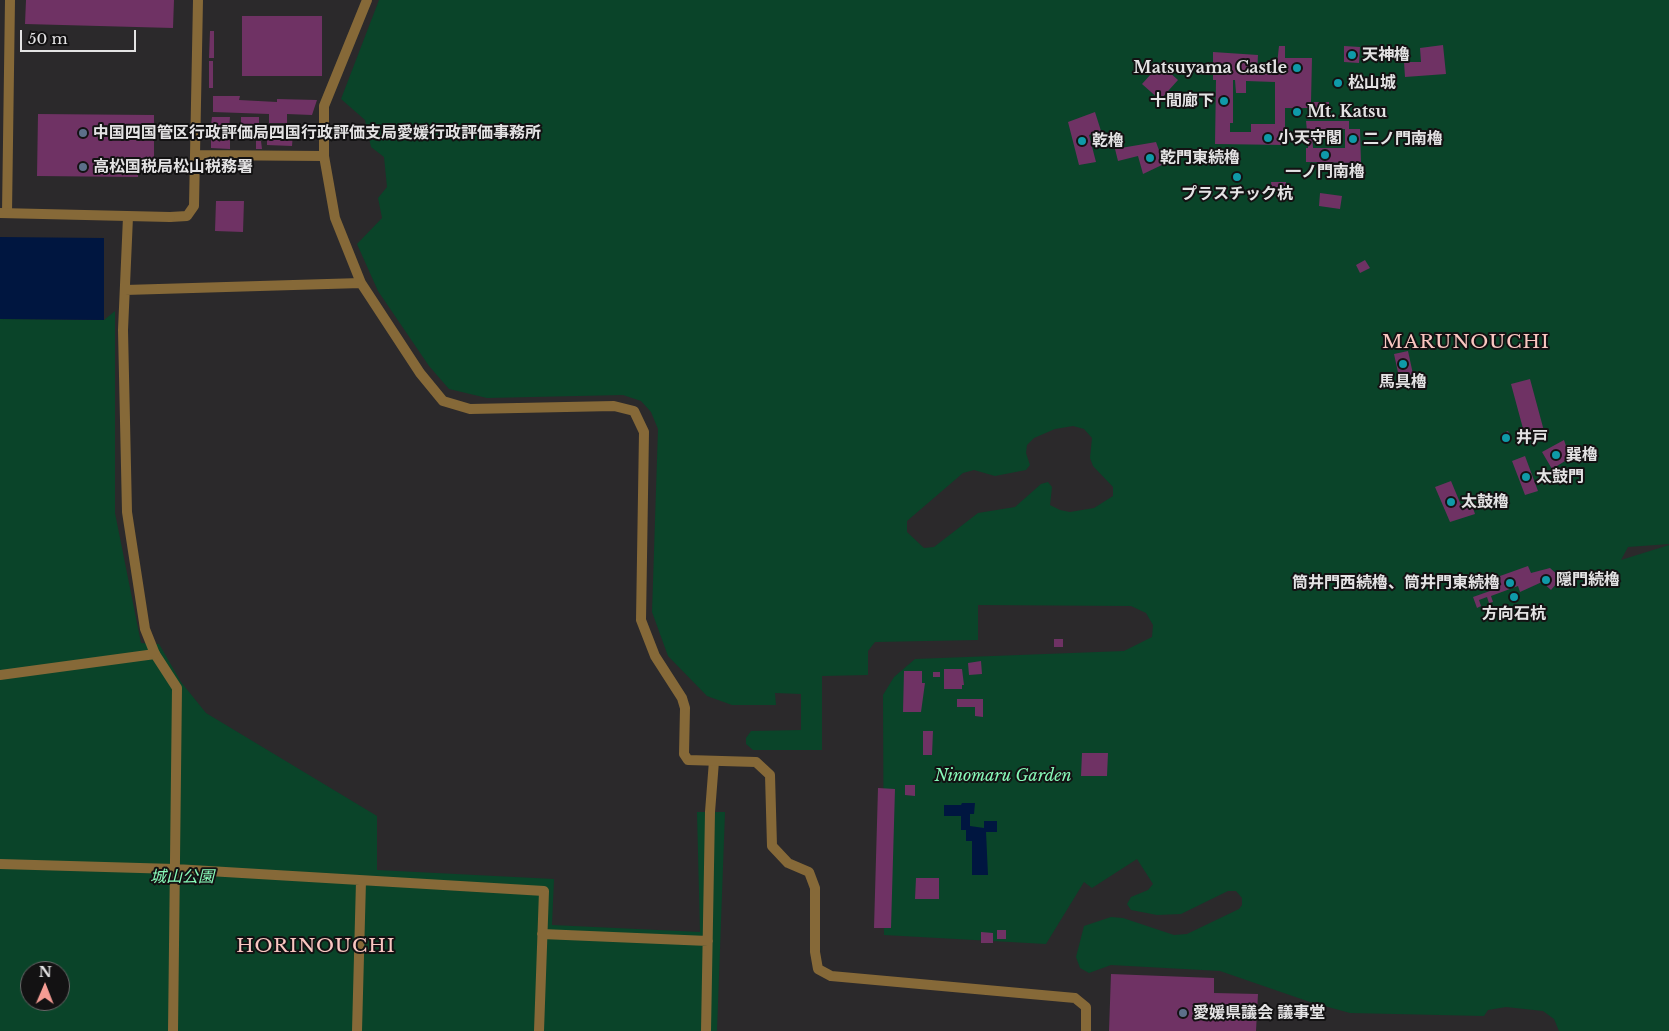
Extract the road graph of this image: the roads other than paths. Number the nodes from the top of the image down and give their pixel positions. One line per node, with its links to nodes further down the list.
1 (10, 0): 6 (street)
2 (198, 0): 4 (street)
3 (367, 0): 5 (street)
4 (196, 156): 5 (street); 7 (street)
5 (324, 156): 8 (street)
6 (4, 213): 7 (street)
7 (128, 217): 9 (street)
8 (361, 283): 9 (street); 12 (street)
9 (125, 290): 10 (street)
10 (154, 654): 11 (street); 14 (street)
11 (0, 675)
12 (714, 761): 17 (street); 22 (street)
13 (0, 864): 14 (street)
14 (175, 869): 15 (street); 18 (street)
15 (361, 881): 16 (street); 19 (street)
16 (542, 934): 17 (street); 20 (street)
17 (708, 941): 21 (street)
18 (173, 1031)
19 (357, 1031)
20 (539, 1031)
21 (706, 1031)
22 (1086, 1031)

